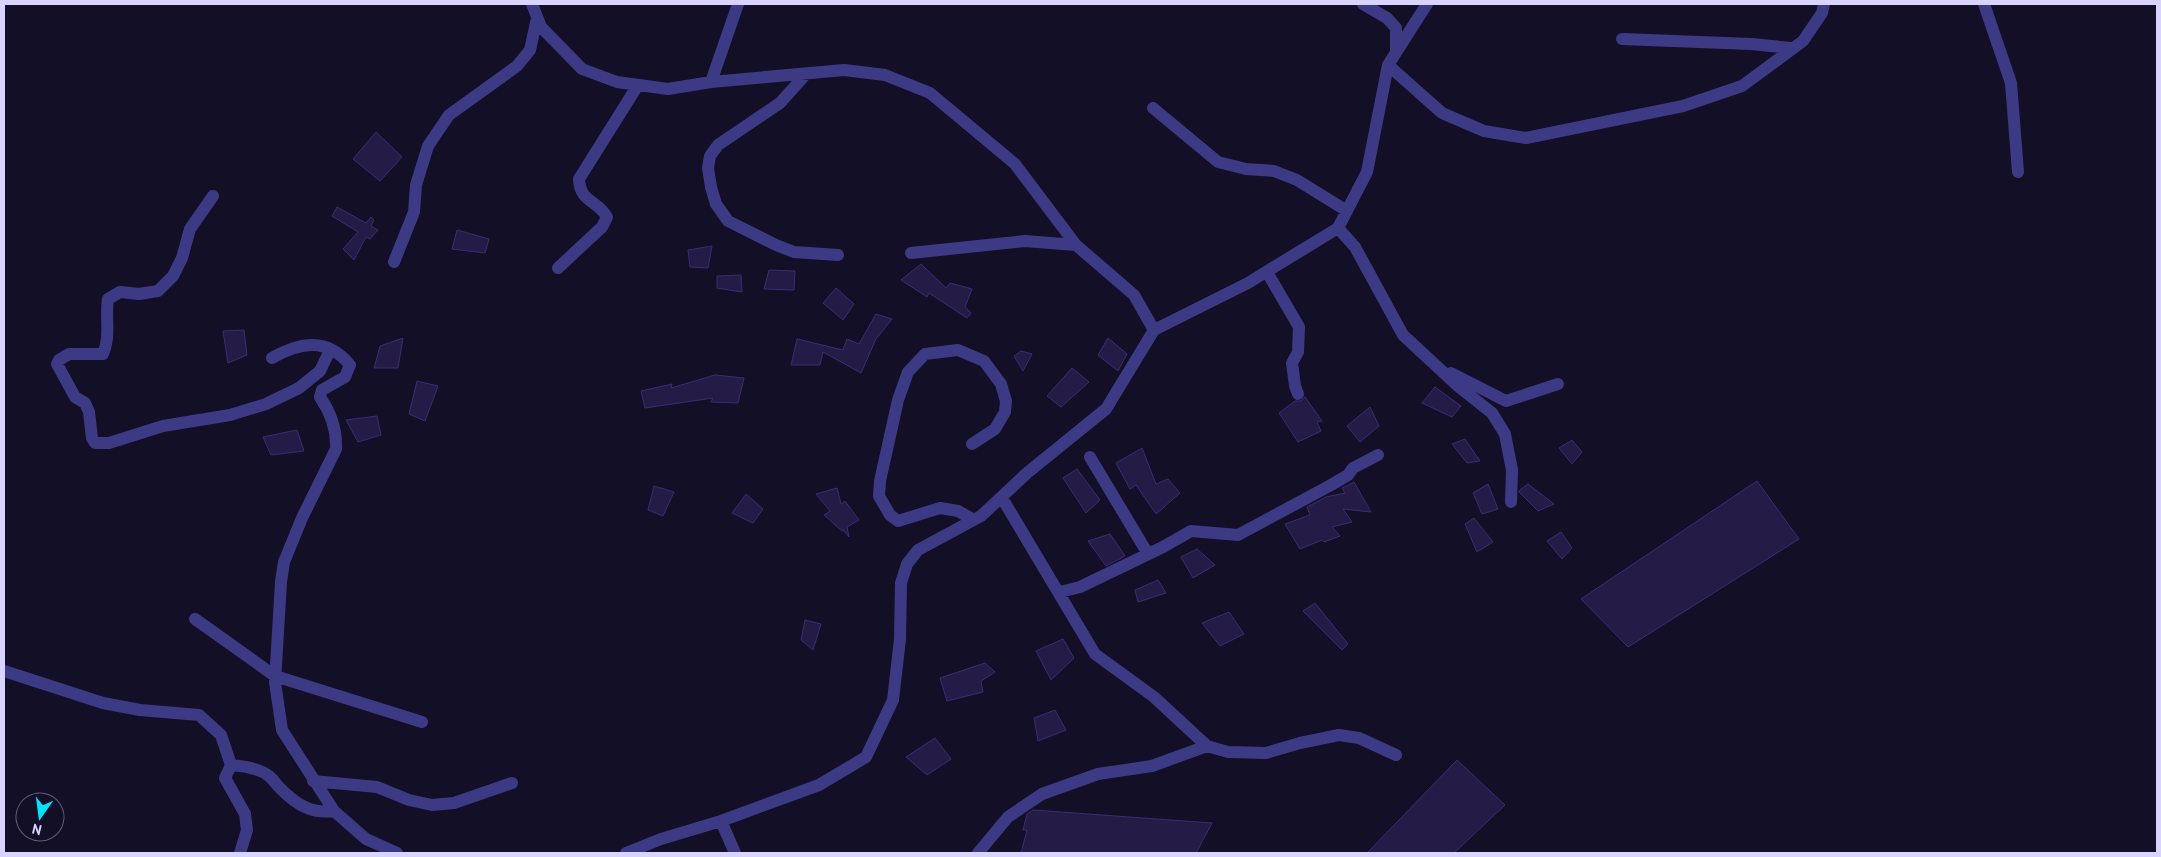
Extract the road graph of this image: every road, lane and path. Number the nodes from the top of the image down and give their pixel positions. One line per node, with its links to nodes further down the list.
1 (532, 4): 7 (street)
2 (738, 4): 13 (street)
3 (1363, 4): 10 (street)
4 (1427, 4): 10 (street)
5 (1824, 4): 9 (street)
6 (1984, 4): 16 (street)
7 (537, 18): 14 (street); 23 (street)
8 (1622, 39): 9 (street)
9 (1791, 48): 11 (street)
10 (1396, 53): 11 (street)
11 (1388, 65): 18 (street)
12 (806, 74): 13 (street); 20 (street); 22 (street)
13 (711, 82): 14 (street)
14 (638, 85): 24 (street)
15 (1153, 108): 18 (street)
16 (2018, 172)
17 (213, 196): 27 (street)
18 (1347, 211): 19 (street)
19 (1338, 228): 25 (street); 29 (street)
20 (1076, 245): 21 (street); 26 (street)
21 (911, 253)
22 (838, 255)
23 (394, 262)
24 (558, 268)
25 (1267, 272): 26 (street); 31 (street)
26 (1154, 330): 35 (street)
27 (330, 350): 28 (street); 42 (street)
28 (272, 358)
29 (1434, 363): 30 (street); 36 (street)
30 (1558, 384)
31 (1298, 394)
32 (972, 444): 37 (street)
33 (1378, 455): 38 (street)
34 (1090, 457): 38 (street)
35 (1002, 498): 37 (street); 39 (street)
36 (1511, 502)
37 (974, 520): 50 (street)
38 (1148, 554): 39 (street)
39 (1060, 592): 44 (street)
40 (195, 619): 42 (street)
41 (4, 671): 46 (street)
42 (275, 676): 43 (street); 47 (street)
43 (422, 722)
44 (1207, 746): 45 (street); 55 (street)
45 (1396, 755)
46 (231, 765): 49 (street); 51 (street)
47 (313, 782): 48 (street); 49 (street)
48 (512, 783)
49 (334, 811): 52 (street)
50 (721, 822): 53 (street); 54 (street)
51 (240, 853)
52 (397, 853)
53 (626, 853)
54 (735, 853)
55 (978, 853)

